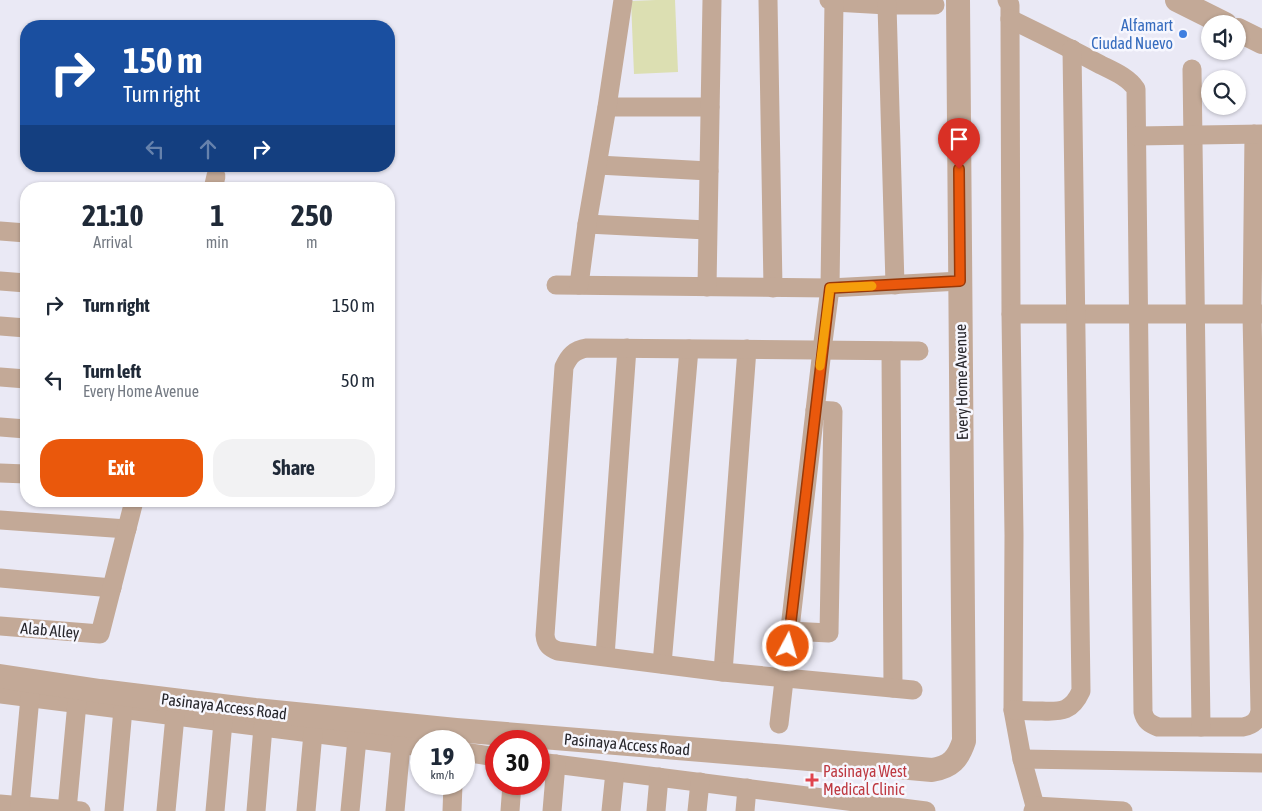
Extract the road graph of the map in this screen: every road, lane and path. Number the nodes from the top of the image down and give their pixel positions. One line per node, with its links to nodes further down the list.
1 (622, 0): 15 (street)
2 (712, 0): 16 (street)
3 (768, 0): 33 (street)
4 (958, 0): 27 (street, Every Home Avenue)
5 (1177, 0): 10 (street)
6 (831, 1): 7 (street); 34 (street)
7 (887, 5): 8 (street); 31 (street)
8 (935, 5)
9 (1010, 6): 13 (street); 35 (street)
10 (1207, 15)
11 (1246, 34): 12 (street)
12 (1262, 42)
13 (1072, 49): 19 (street); 36 (street)
14 (1192, 69): 18 (street)
15 (607, 107): 16 (street); 20 (street)
16 (710, 107): 21 (street)
17 (1258, 134): 18 (street); 39 (street)
18 (1194, 135): 19 (street); 38 (street)
19 (1137, 136): 37 (street)
20 (598, 164): 21 (street); 22 (street)
21 (708, 171): 23 (street)
22 (587, 224): 23 (street); 30 (street)
23 (708, 230): 32 (street)
24 (0, 231): 25 (street)
25 (20, 233)
26 (0, 281): 28 (street)
27 (960, 281): 31 (street); 86 (street, Every Home Avenue)
28 (20, 283)
29 (556, 285): 30 (street)
30 (580, 285): 32 (street)
31 (895, 285): 34 (street)
32 (707, 287): 33 (street)
33 (772, 288): 34 (street)
34 (830, 288): 45 (street)
35 (1011, 314): 36 (street); 73 (street)
36 (1076, 314): 37 (street); 73 (street)
37 (1139, 314): 38 (street); 78 (street)
38 (1196, 314): 39 (street); 78 (street)
39 (1257, 314): 78 (street)
40 (0, 326): 41 (street)
41 (20, 328)
42 (627, 348): 43 (street); 62 (street); 62 (street)
43 (689, 349): 44 (street); 63 (street)
44 (748, 349): 45 (street); 64 (street)
45 (822, 350): 46 (street); 50 (street)
46 (891, 350): 47 (street); 67 (street)
47 (919, 351)
48 (0, 377): 49 (street)
49 (20, 379)
50 (815, 410): 61 (street); 61 (street)
51 (0, 427): 52 (street)
52 (20, 429)
53 (0, 473): 54 (street)
54 (20, 474)
55 (132, 507): 57 (street)
56 (0, 520): 57 (street)
57 (127, 529): 59 (street)
58 (0, 578): 59 (street)
59 (112, 588): 60 (street, Alab Alley)
60 (0, 626)
61 (790, 631): 66 (street)
62 (605, 656): 63 (street)
63 (662, 664): 64 (street)
64 (723, 672): 66 (street)
65 (0, 676): 80 (street, Pasinaya Access Road)
66 (784, 678): 67 (street); 76 (street)
67 (893, 688): 68 (street)
68 (913, 690)
69 (0, 694): 70 (street)
70 (30, 697): 71 (street); 98 (street)
71 (77, 703): 72 (street); 101 (street)
72 (123, 709): 74 (street); 103 (street)
73 (1013, 710): 85 (street)
74 (175, 716): 75 (street); 104 (street)
75 (223, 722): 77 (street); 105 (street)
76 (779, 724)
77 (263, 727): 79 (street); 106 (street)
78 (1202, 727)
79 (313, 733): 81 (street); 107 (street)
80 (410, 734)
81 (357, 739): 83 (street); 108 (street)
82 (475, 742): 86 (street, Pasinaya Access Road)
83 (402, 745): 84 (street); 109 (street)
84 (410, 746)
85 (1022, 760): 88 (street); 100 (street)
86 (954, 761)
87 (550, 763): 89 (street)
88 (1262, 763)
89 (615, 772): 90 (street); 113 (street)
90 (659, 777): 91 (street); 114 (street)
91 (700, 782): 93 (street); 115 (street)
92 (550, 787): 112 (street)
93 (747, 788): 96 (street); 116 (street)
94 (453, 795): 110 (street)
95 (511, 795): 111 (street)
96 (794, 803): 99 (street)
97 (0, 804): 98 (street)
98 (20, 806): 101 (street)
99 (843, 806): 117 (street)
100 (1034, 809): 102 (street)
101 (74, 810)
102 (1095, 810): 118 (street)
103 (114, 811)
104 (166, 811)
105 (215, 811)
106 (256, 811)
107 (306, 811)
108 (350, 811)
109 (395, 811)
110 (452, 811)
111 (510, 811)
112 (552, 811)
113 (612, 811)
114 (656, 811)
115 (697, 811)
116 (745, 811)
117 (926, 811)
118 (1123, 811)

